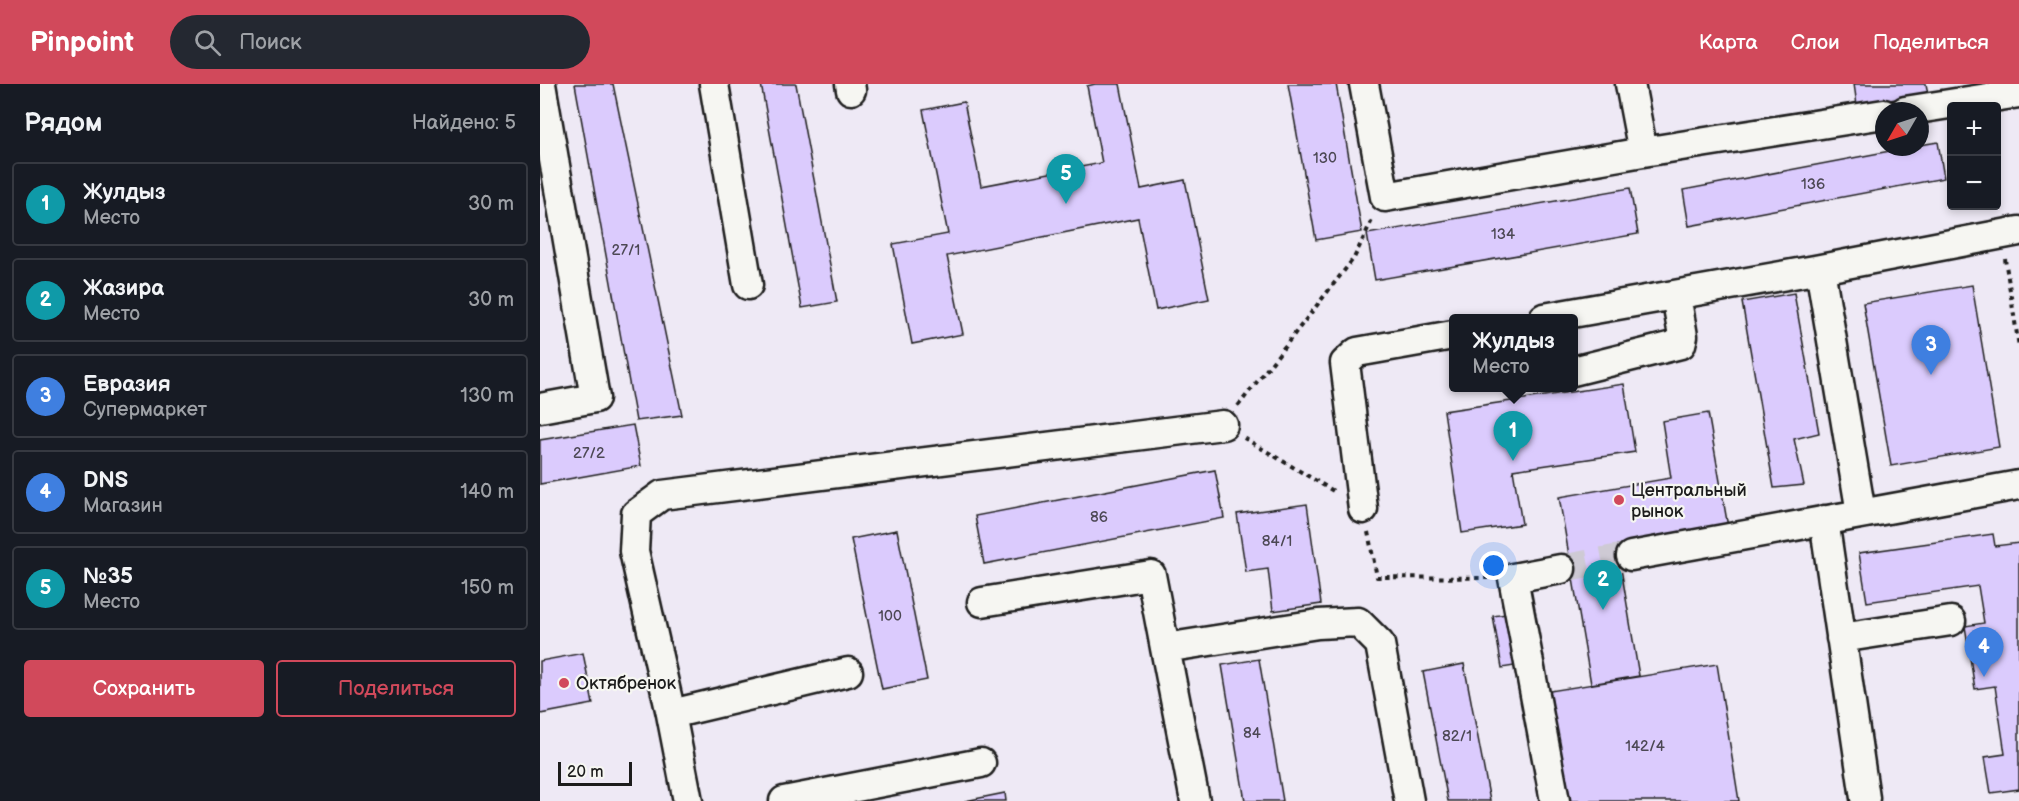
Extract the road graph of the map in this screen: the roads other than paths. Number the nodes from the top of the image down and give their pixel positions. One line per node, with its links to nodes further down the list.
1 (542, 84): 16 (street)
2 (714, 84): 11 (street)
3 (1364, 84): 8 (street)
4 (1630, 84): 8 (street)
5 (2019, 93): 6 (street)
6 (1929, 107)
7 (1875, 115): 8 (street)
8 (1643, 152)
9 (2010, 233): 10 (street)
10 (1820, 269): 12 (street); 20 (street)
11 (748, 285)
12 (1676, 295): 13 (street); 15 (street)
13 (1567, 314)
14 (1449, 336): 19 (street)
15 (1578, 370)
16 (540, 408)
17 (1223, 425): 29 (street)
18 (2019, 485): 20 (street)
19 (1363, 509)
20 (1861, 513): 21 (street)
21 (1824, 520): 22 (street); 26 (street)
22 (1630, 556)
23 (1561, 569): 36 (street)
24 (982, 603): 27 (street)
25 (1951, 621): 26 (street)
26 (1841, 638): 31 (street)
27 (1165, 648): 34 (street); 35 (street)
28 (848, 672): 29 (street)
29 (671, 714): 32 (street)
30 (981, 763): 33 (street)
31 (1865, 798)
32 (688, 801)
33 (784, 801)
34 (1195, 801)
35 (1409, 801)
36 (1555, 801)

